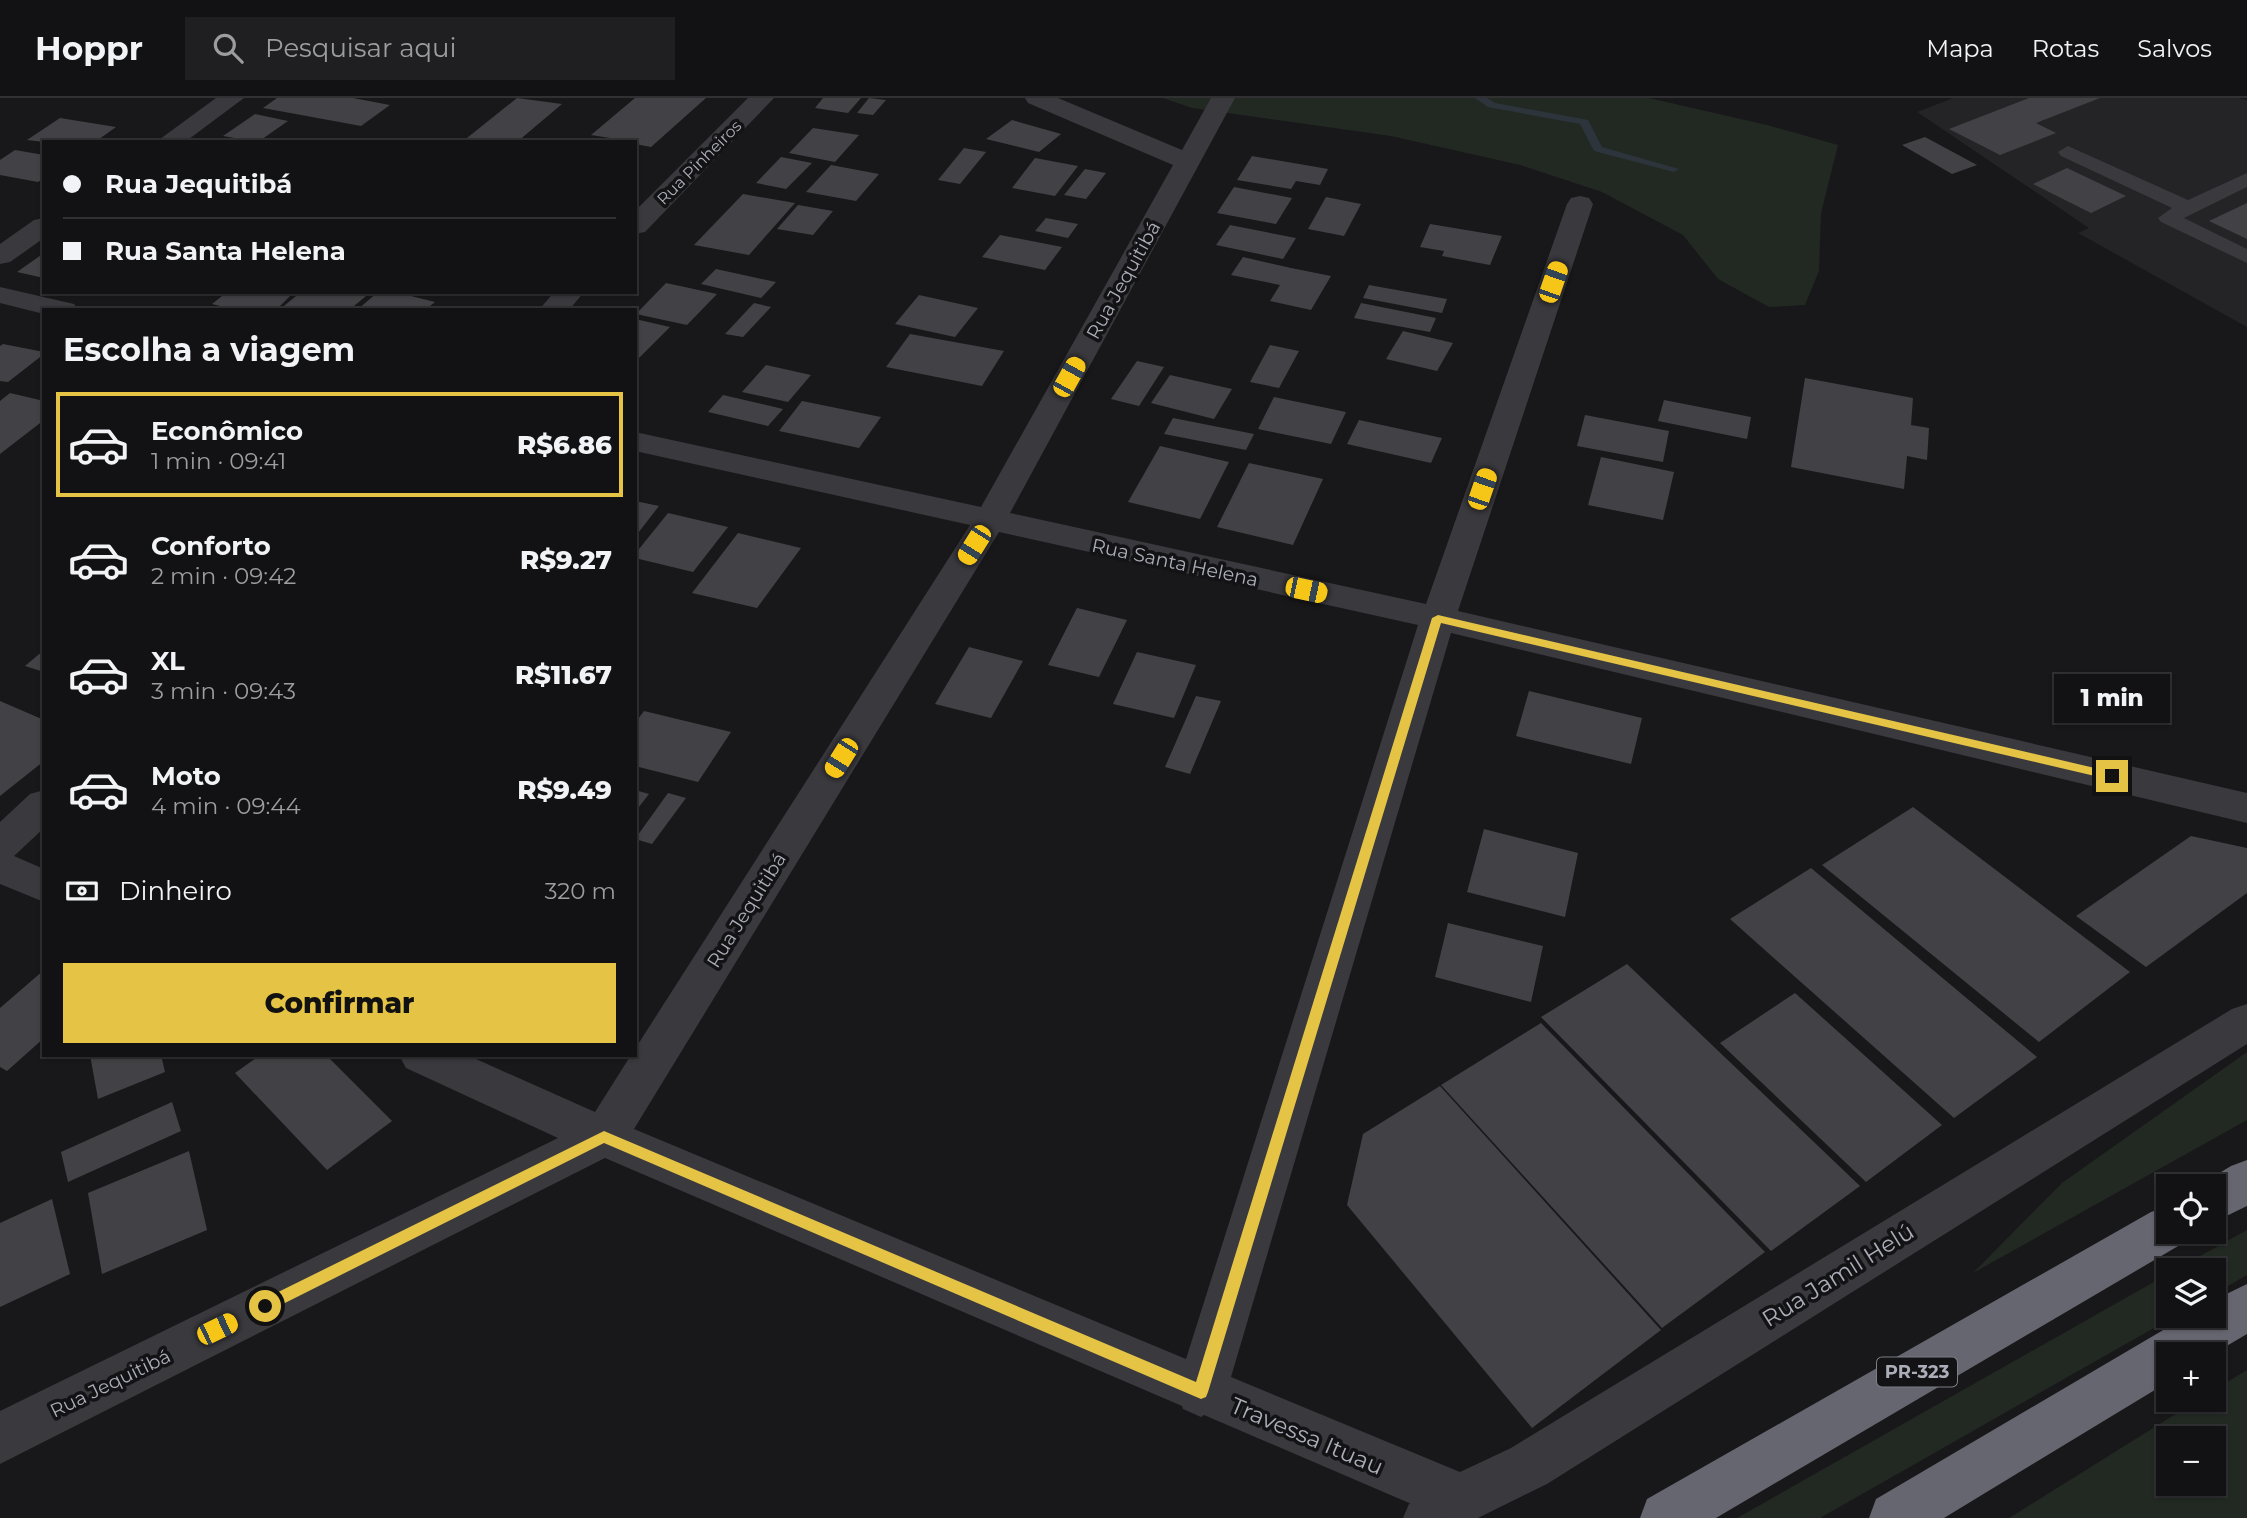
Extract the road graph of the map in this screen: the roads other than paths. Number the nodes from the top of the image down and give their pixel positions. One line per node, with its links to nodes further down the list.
1 (232, 98): 5 (street)
2 (762, 98): 11 (street, Rua Pinheiros)
3 (1037, 98): 7 (street)
4 (1223, 98): 7 (street, Rua Jequitibá)
5 (170, 140)
6 (2068, 152): 10 (lane)
7 (1188, 162): 20 (street, Rua Jequitibá)
8 (2247, 180): 10 (lane)
9 (1580, 204): 21 (street)
10 (2189, 208): 14 (lane)
11 (637, 224)
12 (42, 227): 13 (street)
13 (0, 256)
14 (2247, 257)
15 (568, 294): 18 (street)
16 (0, 295): 17 (street)
17 (55, 308)
18 (555, 308)
19 (637, 441): 20 (street, Rua Santa Helena)
20 (989, 521): 21 (street, Rua Santa Helena); 29 (street, Rua Jequitibá)
21 (1438, 618): 23 (street, Rua Santa Helena); 34 (street)
22 (42, 806): 24 (street)
23 (2247, 807)
24 (0, 846)
25 (0, 867): 26 (street)
26 (42, 886)
27 (2247, 1022): 36 (street, Rua Jamil Helú)
28 (425, 1057): 29 (street, Travessa Ituau)
29 (604, 1137): 34 (street, Travessa Ituau); 35 (street, Rua Jequitibá)
30 (2247, 1181): 31 (highway)
31 (2226, 1193)
32 (2156, 1234): 37 (highway, PR-323)
33 (2247, 1307): 38 (highway)
34 (1201, 1392): 36 (street, Travessa Ituau)
35 (0, 1438)
36 (1442, 1509)
37 (1666, 1518)
38 (1895, 1518)

